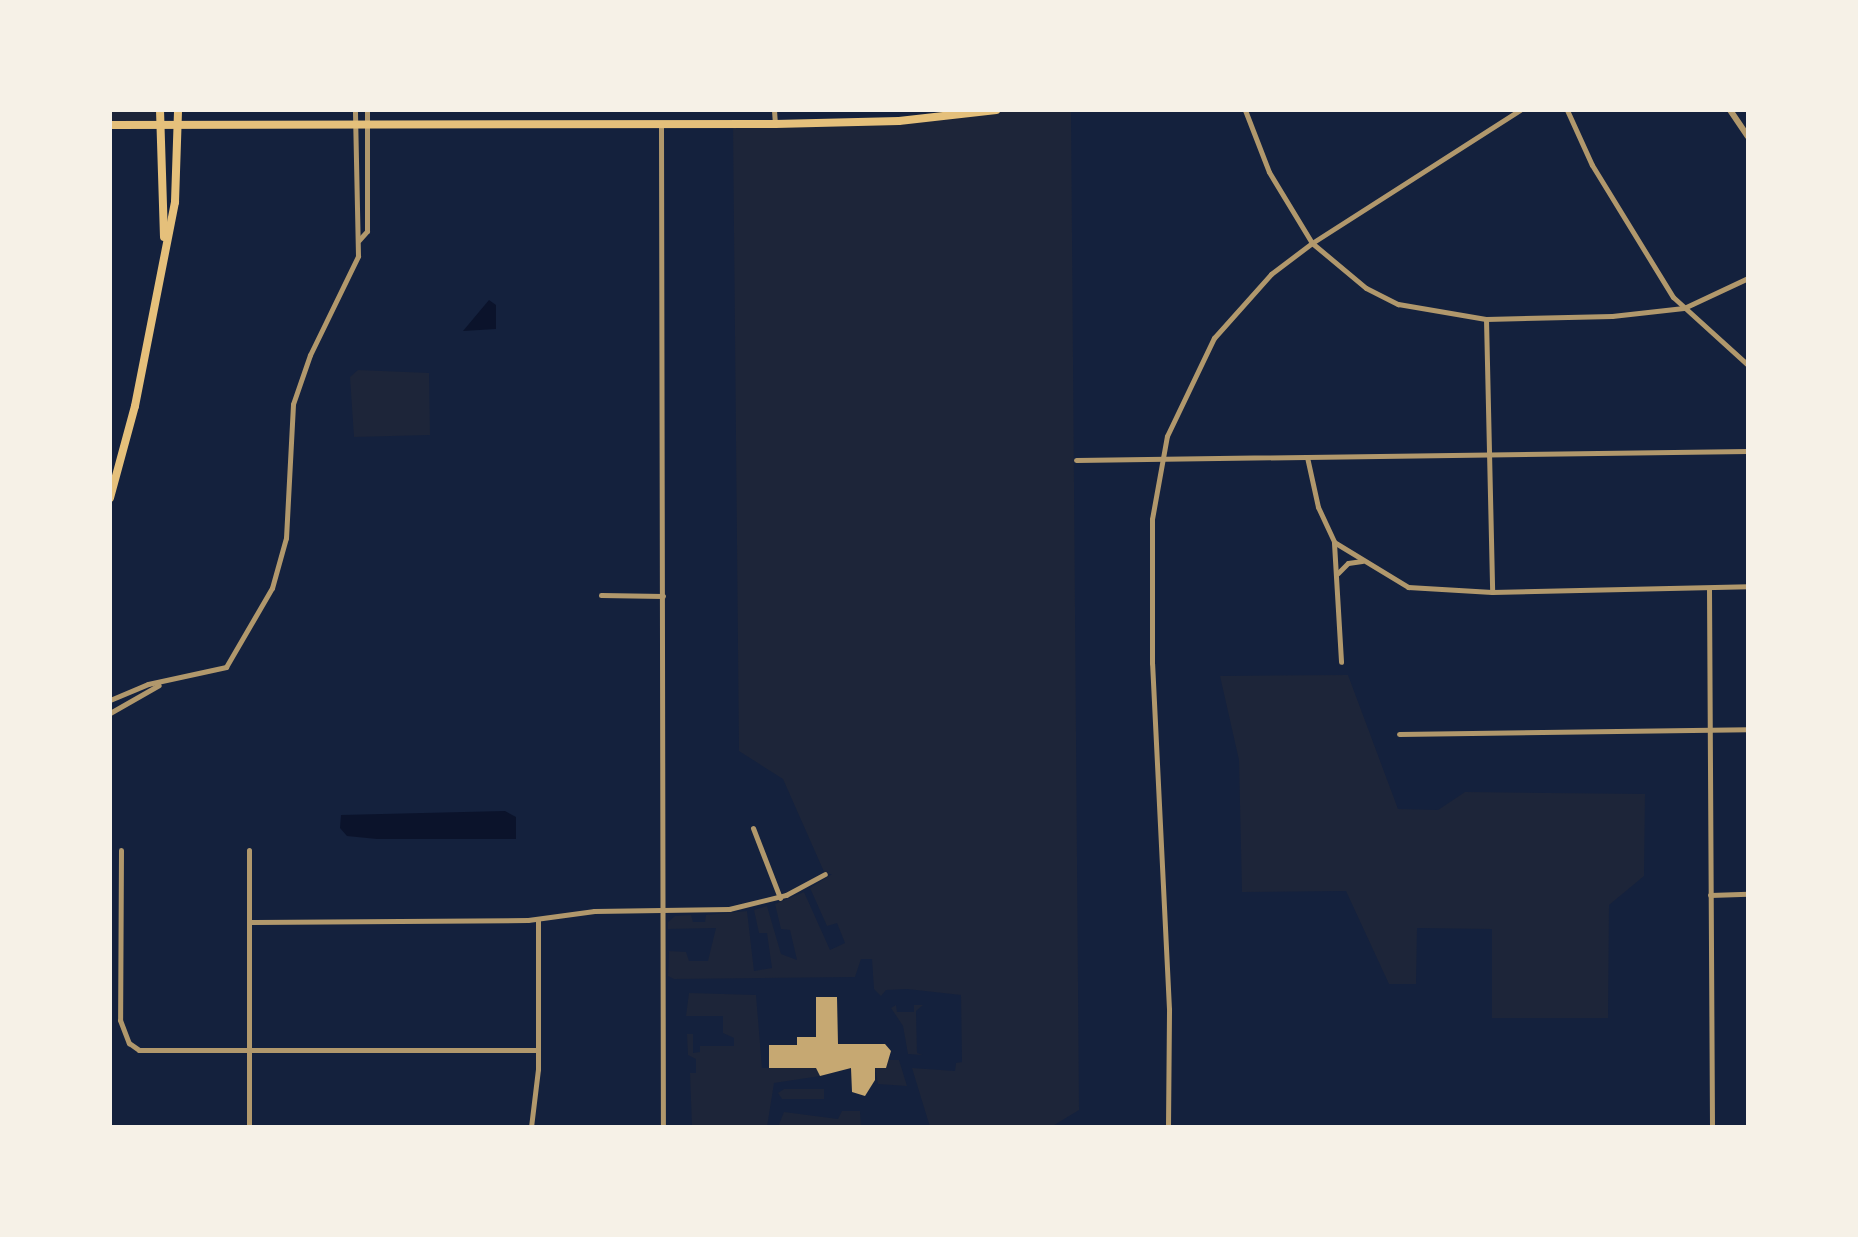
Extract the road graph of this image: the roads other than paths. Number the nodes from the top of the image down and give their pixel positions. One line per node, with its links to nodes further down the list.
1 (160, 110): 13 (main road)
2 (178, 110): 14 (main road)
3 (355, 110): 11 (street)
4 (367, 110): 12 (street)
5 (774, 110): 16 (street)
6 (996, 110): 16 (main road)
7 (1245, 110): 20 (street)
8 (1520, 110): 20 (street)
9 (1567, 110): 23 (street)
10 (1730, 110): 18 (street)
11 (355, 123): 12 (main road); 14 (main road); 19 (street)
12 (367, 123): 15 (main road); 19 (street)
13 (160, 124): 14 (main road); 17 (main road); 21 (main road)
14 (178, 124): 21 (main road)
15 (661, 124): 16 (main road); 39 (street)
16 (775, 124)
17 (110, 125)
18 (1748, 137)
19 (359, 240): 41 (street)
20 (1312, 243): 24 (street); 30 (street)
21 (164, 245): 31 (main road)
22 (1748, 278): 23 (street)
23 (1684, 308): 24 (street); 25 (street)
24 (1486, 319): 27 (street)
25 (1748, 365)
26 (1748, 451): 27 (street)
27 (1488, 456): 28 (street); 37 (street)
28 (1307, 457): 30 (street); 32 (street)
29 (1076, 460): 30 (street)
30 (1161, 460): 62 (street)
31 (110, 498)
32 (1334, 542): 33 (street); 34 (street)
33 (1362, 561): 34 (street); 37 (street)
34 (1337, 574): 40 (street)
35 (1748, 586): 36 (street)
36 (1709, 589): 37 (street); 44 (street)
37 (1492, 592)
38 (601, 595): 39 (street)
39 (663, 596): 54 (street)
40 (1341, 662)
41 (160, 684): 42 (street); 43 (street)
42 (110, 700)
43 (110, 713)
44 (1709, 729): 45 (street); 46 (street); 52 (street)
45 (1748, 729)
46 (1399, 734)
47 (753, 828): 53 (street)
48 (121, 850): 58 (street)
49 (249, 850): 56 (street)
50 (825, 874): 53 (street)
51 (1748, 894): 52 (street)
52 (1710, 895): 63 (street)
53 (780, 898): 54 (street)
54 (663, 911): 55 (street); 61 (street)
55 (538, 919): 56 (street); 57 (street)
56 (249, 922): 58 (street)
57 (538, 1050): 58 (street); 60 (street)
58 (249, 1052): 59 (street)
59 (249, 1127)
60 (531, 1127)
61 (663, 1127)
62 (1168, 1127)
63 (1712, 1127)

